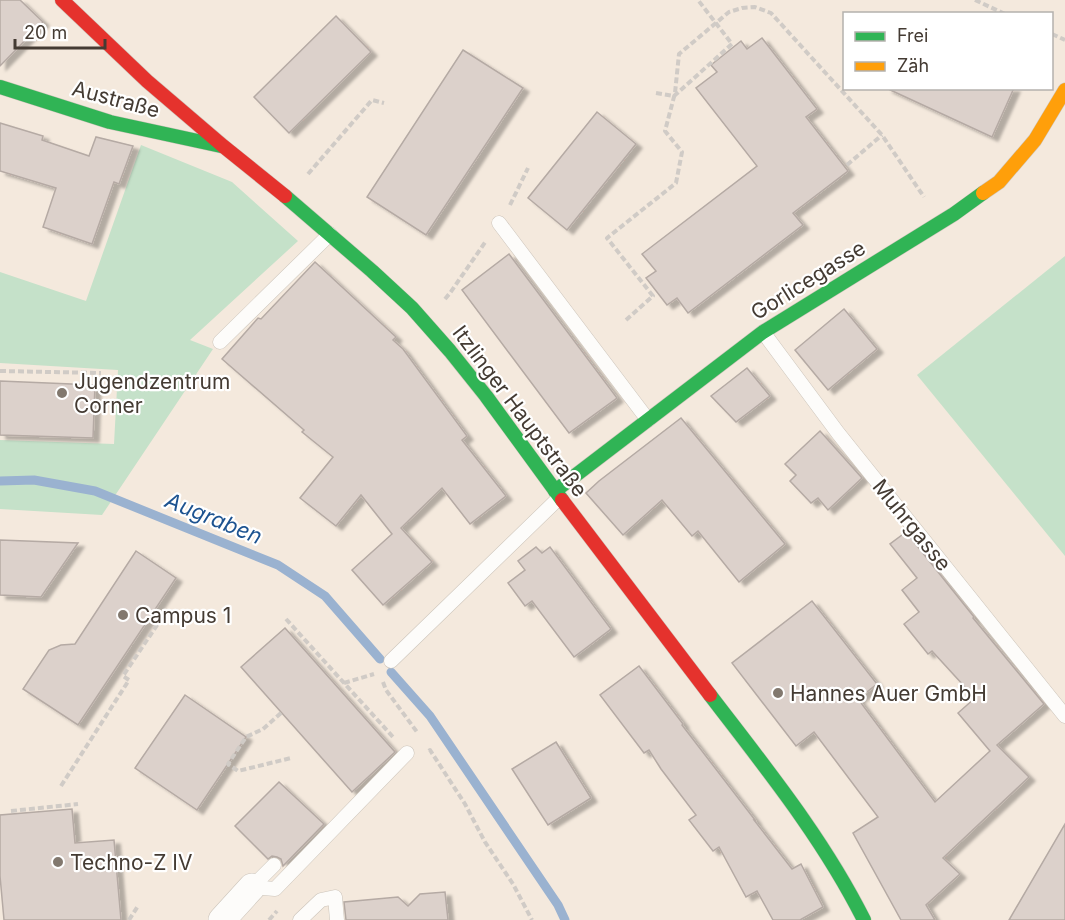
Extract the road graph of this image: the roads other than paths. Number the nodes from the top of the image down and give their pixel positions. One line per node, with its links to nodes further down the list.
1 (62, 0): 4 (street, Itzlinger Hauptstraße)
2 (0, 87): 4 (street, Austraße)
3 (1065, 90): 7 (street, Gorlicegasse)
4 (223, 146): 6 (street, Itzlinger Hauptstraße)
5 (499, 223): 9 (lane)
6 (330, 234): 8 (lane); 10 (street, Itzlinger Hauptstraße)
7 (763, 332): 9 (street, Gorlicegasse); 12 (lane, Muhrgasse)
8 (220, 342)
9 (648, 420): 10 (street, Gorlicegasse)
10 (557, 494): 11 (lane); 19 (street, Itzlinger Hauptstraße)
11 (387, 666)
12 (1065, 716)
13 (407, 753): 15 (lane)
14 (274, 865): 15 (lane)
15 (252, 887): 16 (street)
16 (222, 920)
17 (300, 920): 18 (lane)
18 (337, 920)
19 (864, 920)

